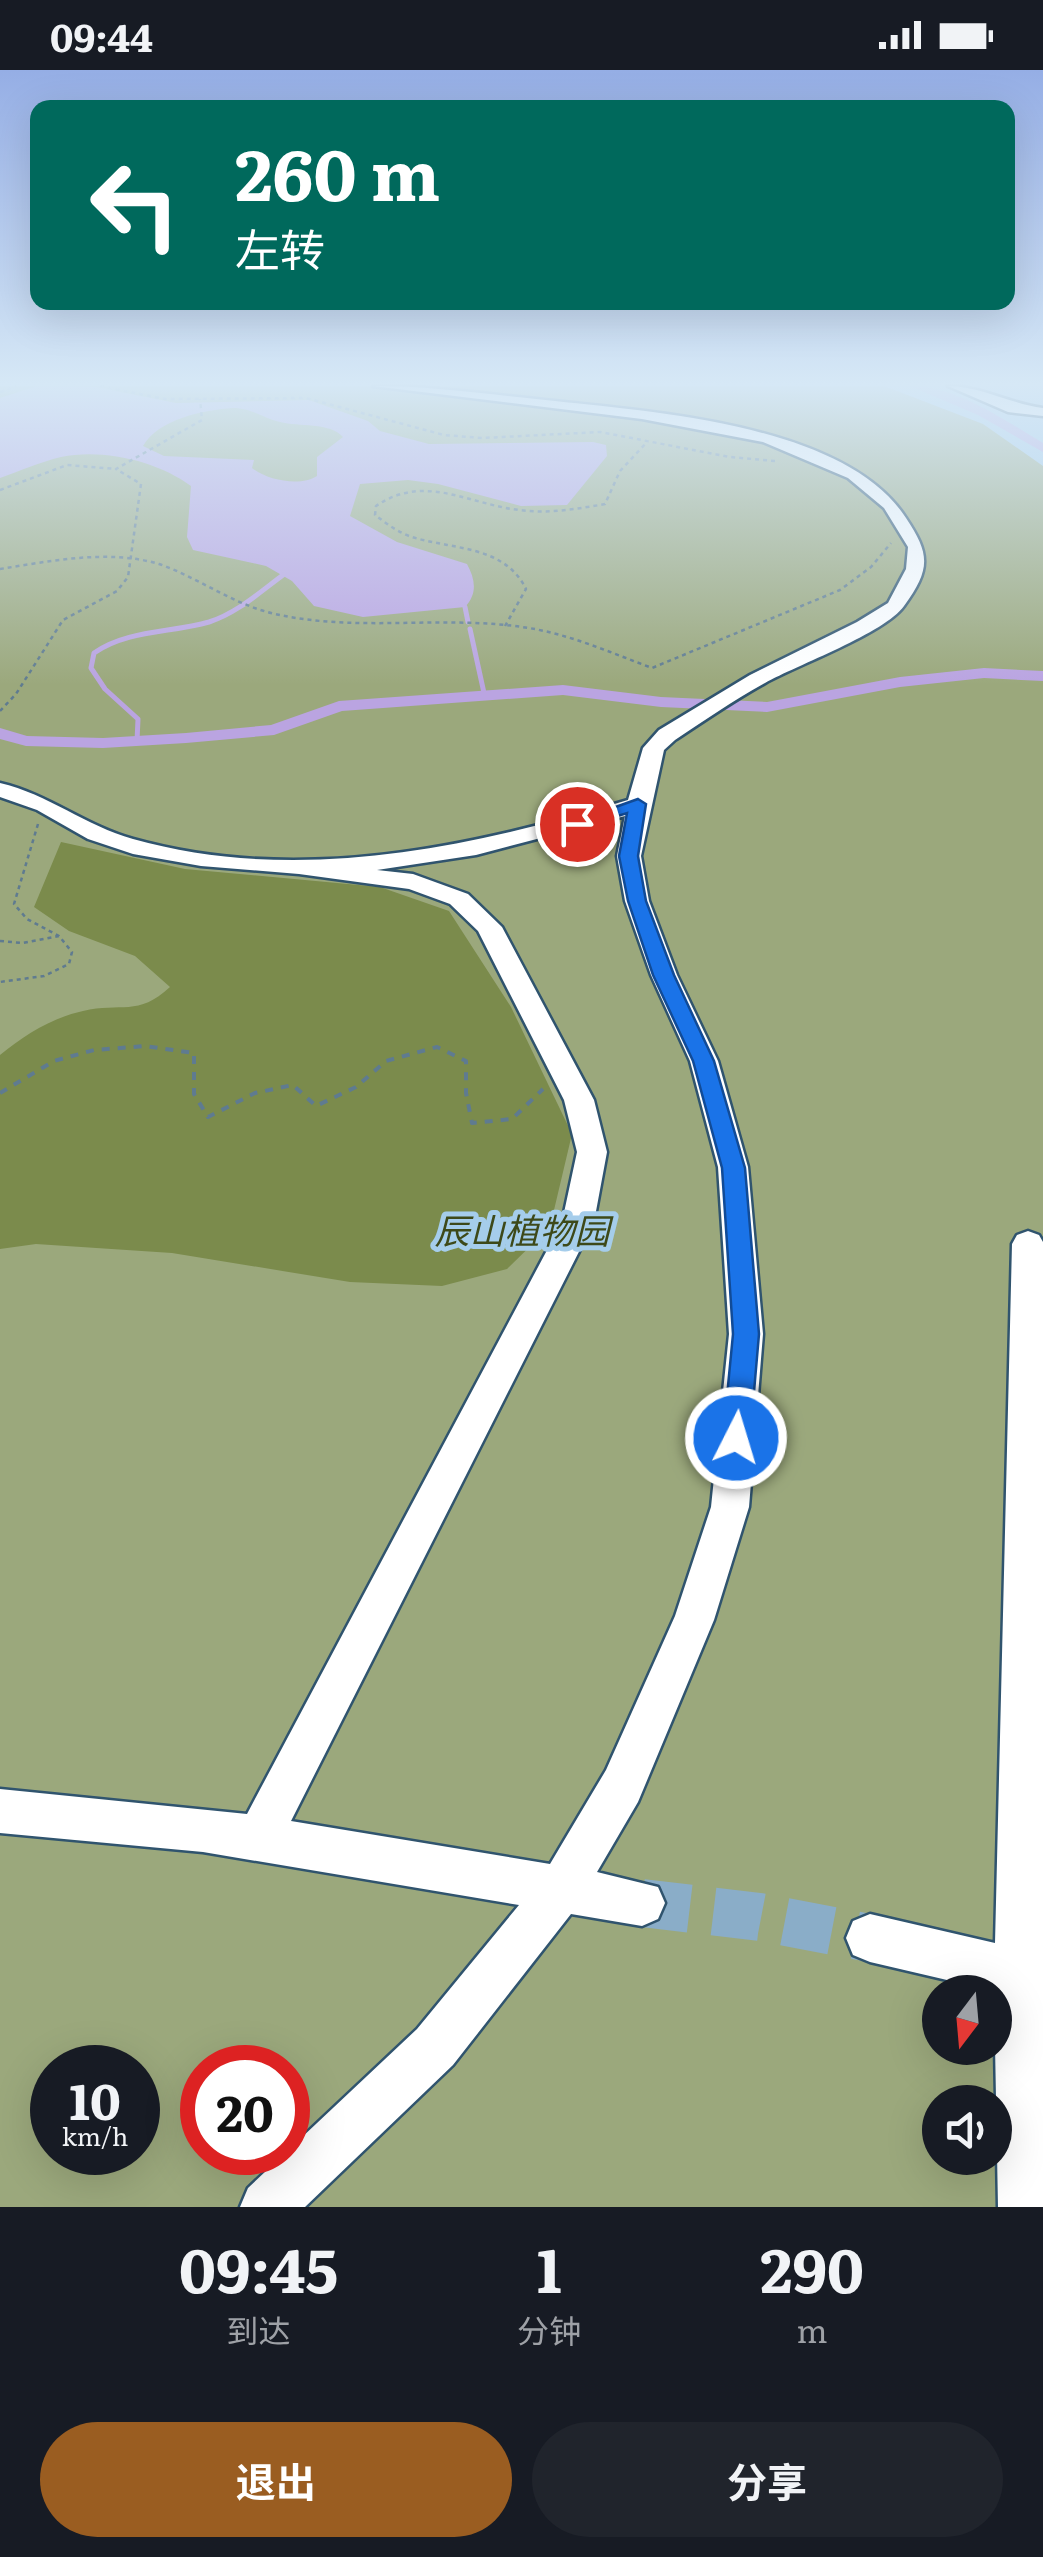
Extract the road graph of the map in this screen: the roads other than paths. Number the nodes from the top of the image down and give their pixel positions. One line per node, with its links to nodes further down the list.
1 (864, 486): 3 (lane)
2 (0, 790): 5 (lane)
3 (638, 804): 4 (lane); 10 (lane)
4 (436, 856): 5 (lane); 6 (lane)
5 (310, 870): 6 (lane)
6 (444, 894): 9 (lane)
7 (1028, 1244): 13 (lane)
8 (0, 1811): 9 (lane)
9 (258, 1838): 10 (lane)
10 (562, 1890): 11 (lane); 14 (lane)
11 (642, 1903)
12 (870, 1938): 13 (lane)
13 (1030, 1976): 15 (lane)
14 (267, 2207)
15 (1025, 2207)

